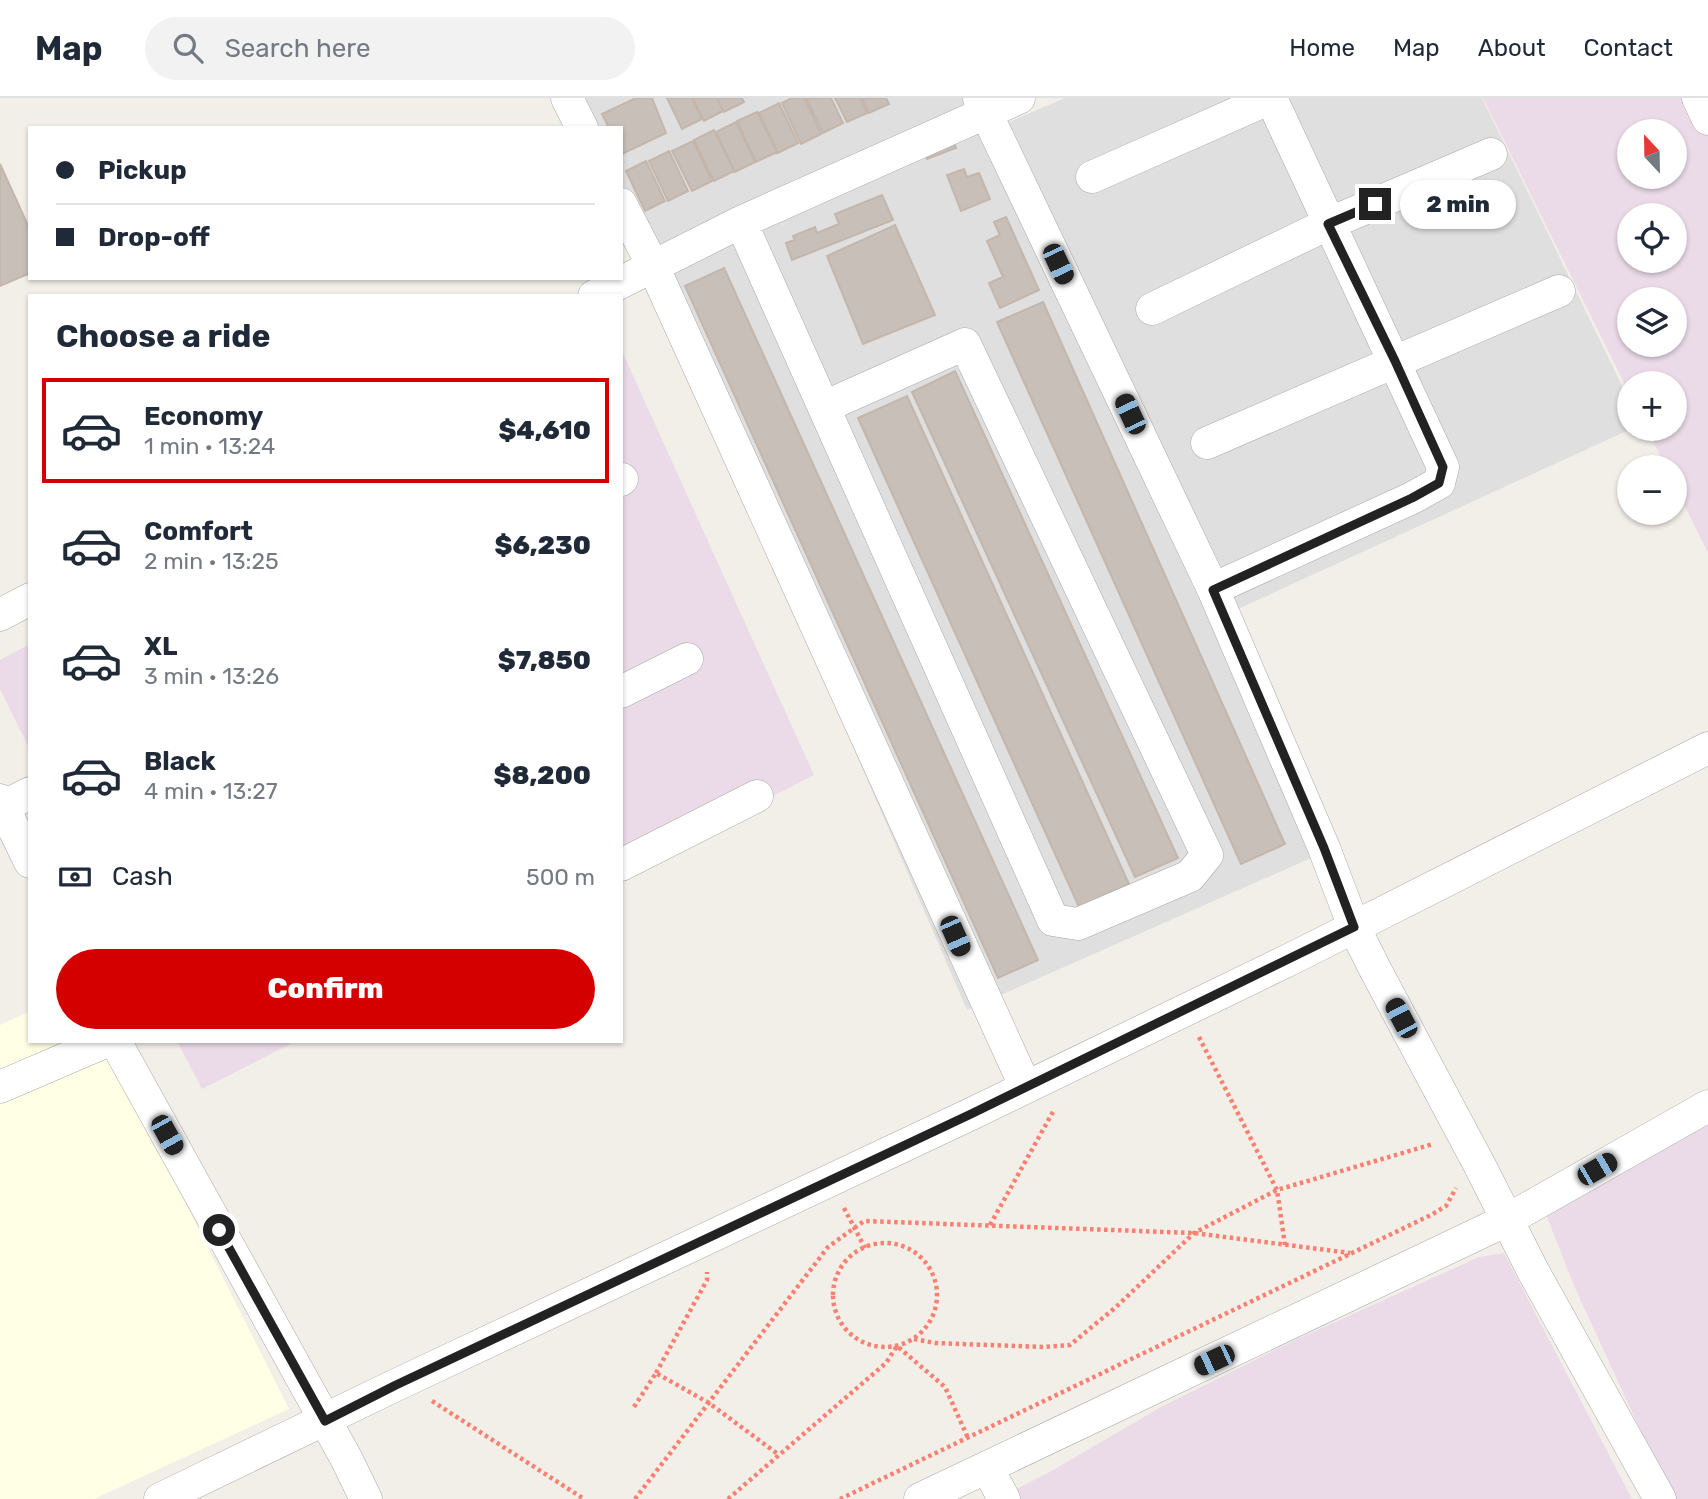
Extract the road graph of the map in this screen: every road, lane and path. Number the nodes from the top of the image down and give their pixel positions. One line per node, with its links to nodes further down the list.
1 (566, 98): 6 (street)
2 (1019, 98): 4 (street)
3 (1698, 98): 5 (street)
4 (983, 106): 10 (street); 19 (street)
5 (1708, 119)
6 (581, 126)
7 (1491, 154): 11 (street)
8 (1092, 177): 11 (street)
9 (623, 208): 12 (street)
10 (741, 222): 12 (street); 17 (street)
11 (1328, 224): 15 (street); 16 (street)
12 (653, 266): 14 (street); 33 (street)
13 (1559, 291): 16 (street)
14 (597, 294)
15 (1152, 309)
16 (1395, 361): 18 (street); 19 (street)
17 (824, 407): 17 (street)
18 (1207, 443)
19 (1213, 590): 29 (street)
20 (28, 600): 21 (street)
21 (0, 615)
22 (687, 659): 23 (street)
23 (623, 691)
24 (1708, 748): 29 (street)
25 (757, 796): 28 (street)
26 (11, 800): 27 (street)
27 (28, 855)
28 (623, 864)
29 (1354, 927): 33 (street); 41 (street)
30 (1194, 1027): 39 (path)
31 (102, 1043): 34 (street)
32 (116, 1043): 55 (street)
33 (1025, 1086): 52 (street)
34 (0, 1087)
35 (1060, 1099): 42 (path)
36 (1708, 1106): 41 (street)
37 (1430, 1131): 39 (path)
38 (1457, 1185): 47 (path)
39 (1277, 1189): 44 (path); 45 (path)
40 (838, 1197): 43 (path)
41 (1507, 1220): 58 (street); 67 (street)
42 (990, 1225): 43 (path); 44 (path)
43 (854, 1226): 46 (path); 53 (path)
44 (1194, 1233): 45 (path); 49 (path)
45 (1285, 1245): 47 (path)
46 (865, 1248): 49 (path); 50 (path)
47 (1351, 1254): 56 (path)
48 (707, 1270): 51 (path)
49 (914, 1339): 50 (path)
50 (897, 1346): 56 (path); 57 (path)
51 (656, 1373): 53 (path); 54 (path)
52 (396, 1385): 55 (street); 61 (path)
53 (709, 1403): 57 (path); 62 (path)
54 (634, 1407)
55 (325, 1421): 59 (street); 60 (street)
56 (968, 1438): 64 (path)
57 (779, 1455): 63 (path)
58 (987, 1467): 65 (street); 66 (street)
59 (160, 1499)
60 (366, 1499)
61 (584, 1499)
62 (635, 1499)
63 (728, 1499)
64 (840, 1499)
65 (920, 1499)
66 (1004, 1499)
67 (1660, 1499)

